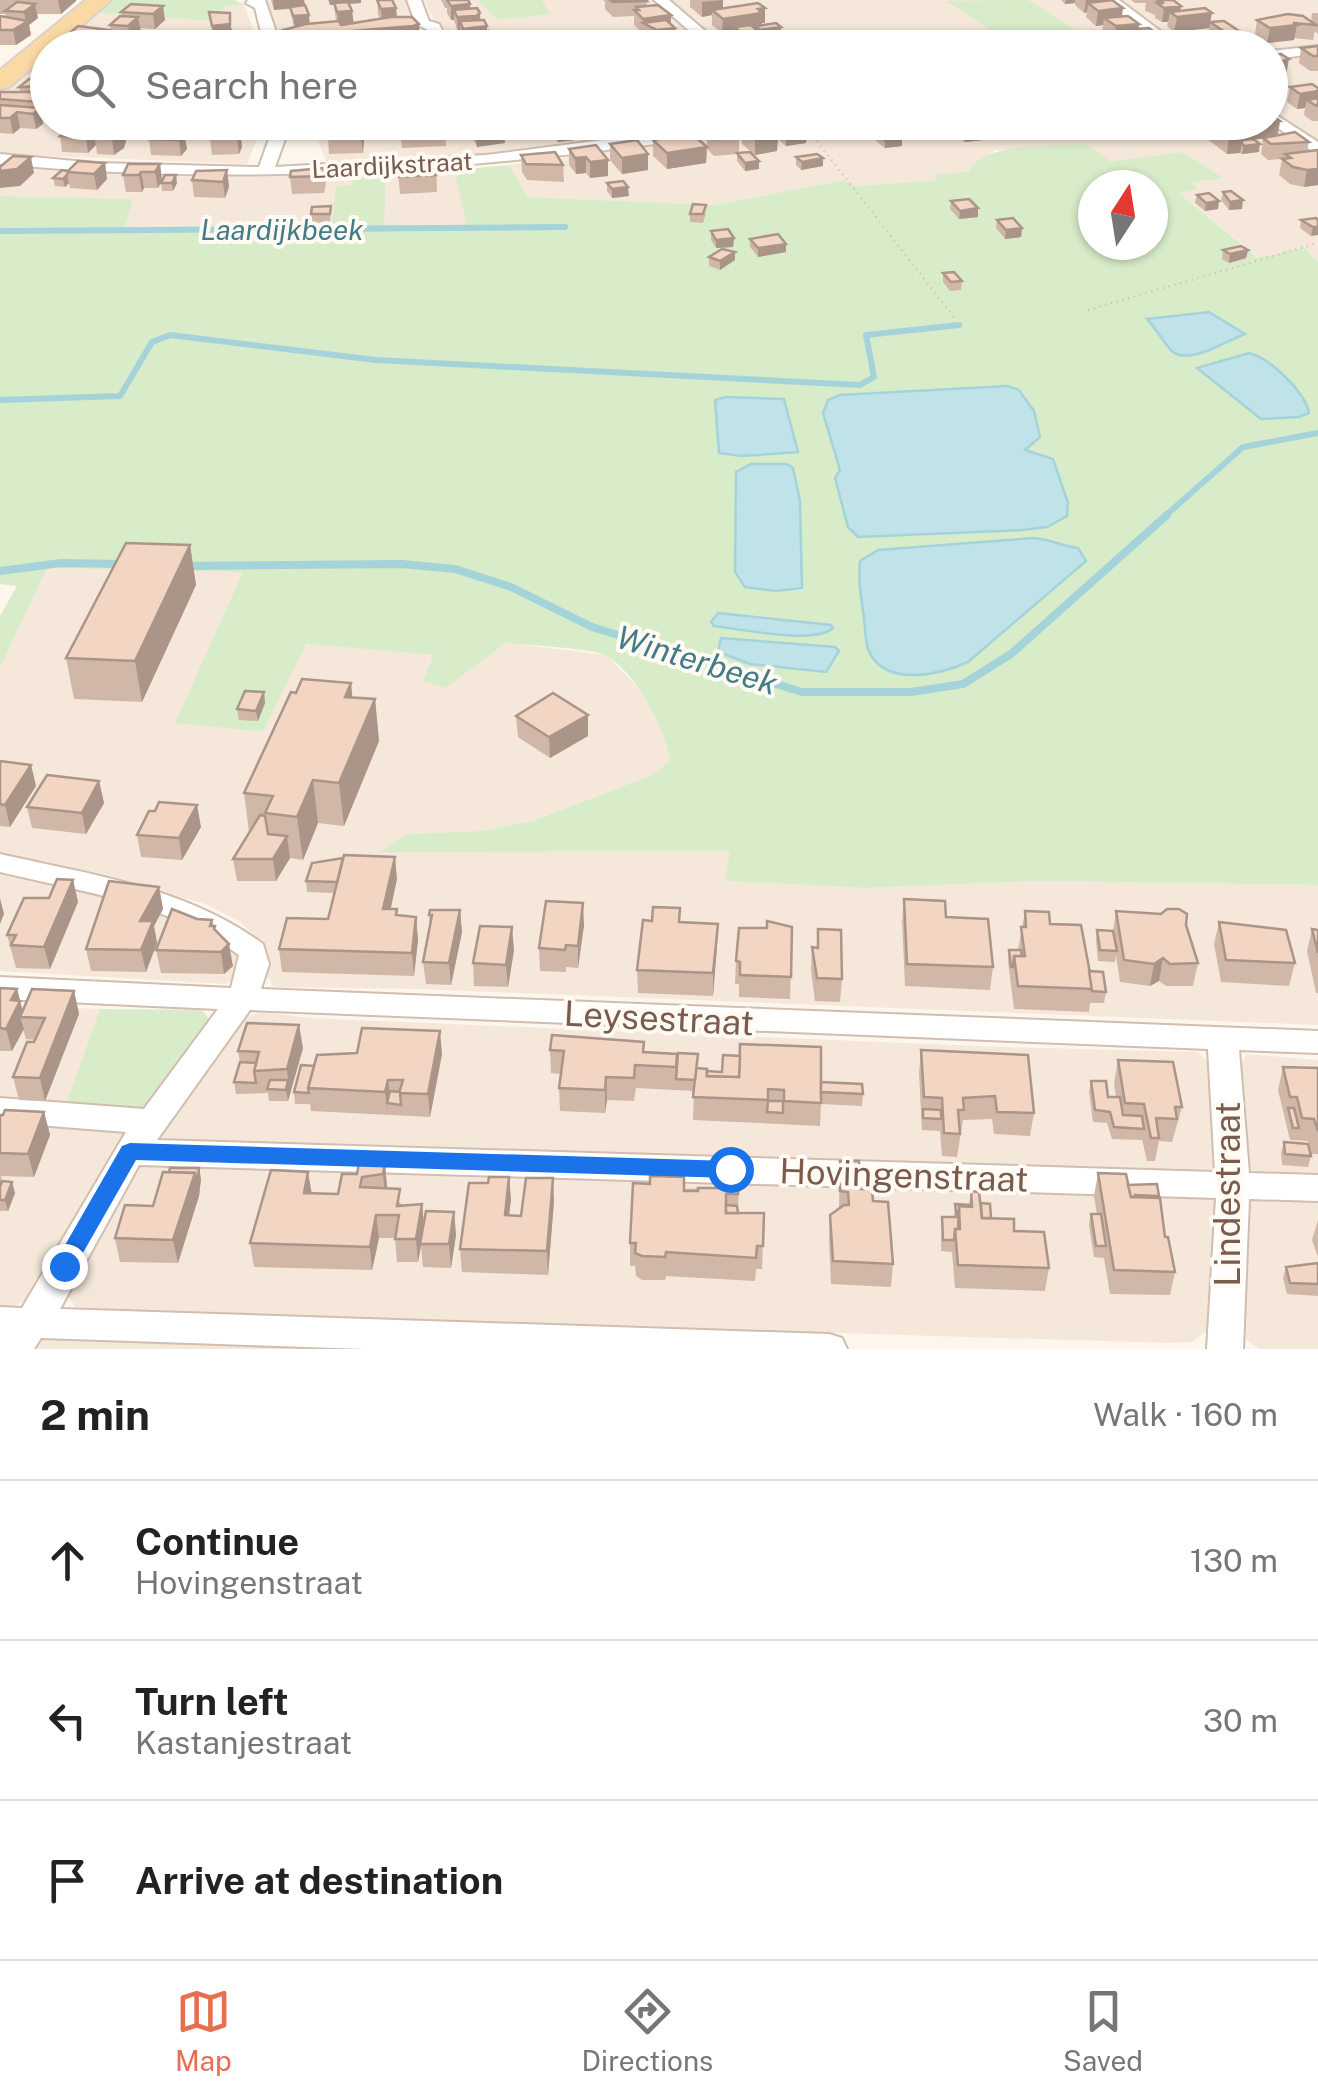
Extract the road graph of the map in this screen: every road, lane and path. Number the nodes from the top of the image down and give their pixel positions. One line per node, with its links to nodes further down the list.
1 (100, 0): 6 (main road)
2 (414, 0): 8 (street)
3 (661, 0): 9 (street)
4 (1110, 0): 10 (street)
5 (256, 2): 7 (street)
6 (63, 30)
7 (253, 30)
8 (436, 30)
9 (697, 30)
10 (1151, 30)
11 (1318, 50): 12 (street)
12 (1288, 53)
13 (30, 57): 14 (main road)
14 (0, 82)
15 (1288, 129): 19 (street)
16 (277, 140): 21 (street)
17 (646, 140): 21 (street, Laardijkstraat)
18 (816, 140): 24 (path)
19 (1318, 150)
20 (2, 159): 21 (street, Laardijkstraat)
21 (266, 170)
22 (1318, 243): 23 (path)
23 (1088, 310)
24 (956, 320)
25 (0, 863): 27 (street)
26 (0, 988): 27 (street, Leysestraat)
27 (242, 998): 28 (street, Leysestraat); 31 (street)
28 (1223, 1039): 29 (street, Leysestraat); 33 (street, Lindestraat)
29 (1318, 1042)
30 (0, 1110): 31 (street)
31 (150, 1122): 32 (street)
32 (130, 1152): 33 (street, Hovingenstraat); 35 (street)
33 (1233, 1185): 34 (street, Hovingenstraat); 37 (street, Lindestraat)
34 (1318, 1188)
35 (15, 1332): 36 (street)
36 (829, 1349)
37 (1225, 1349)

